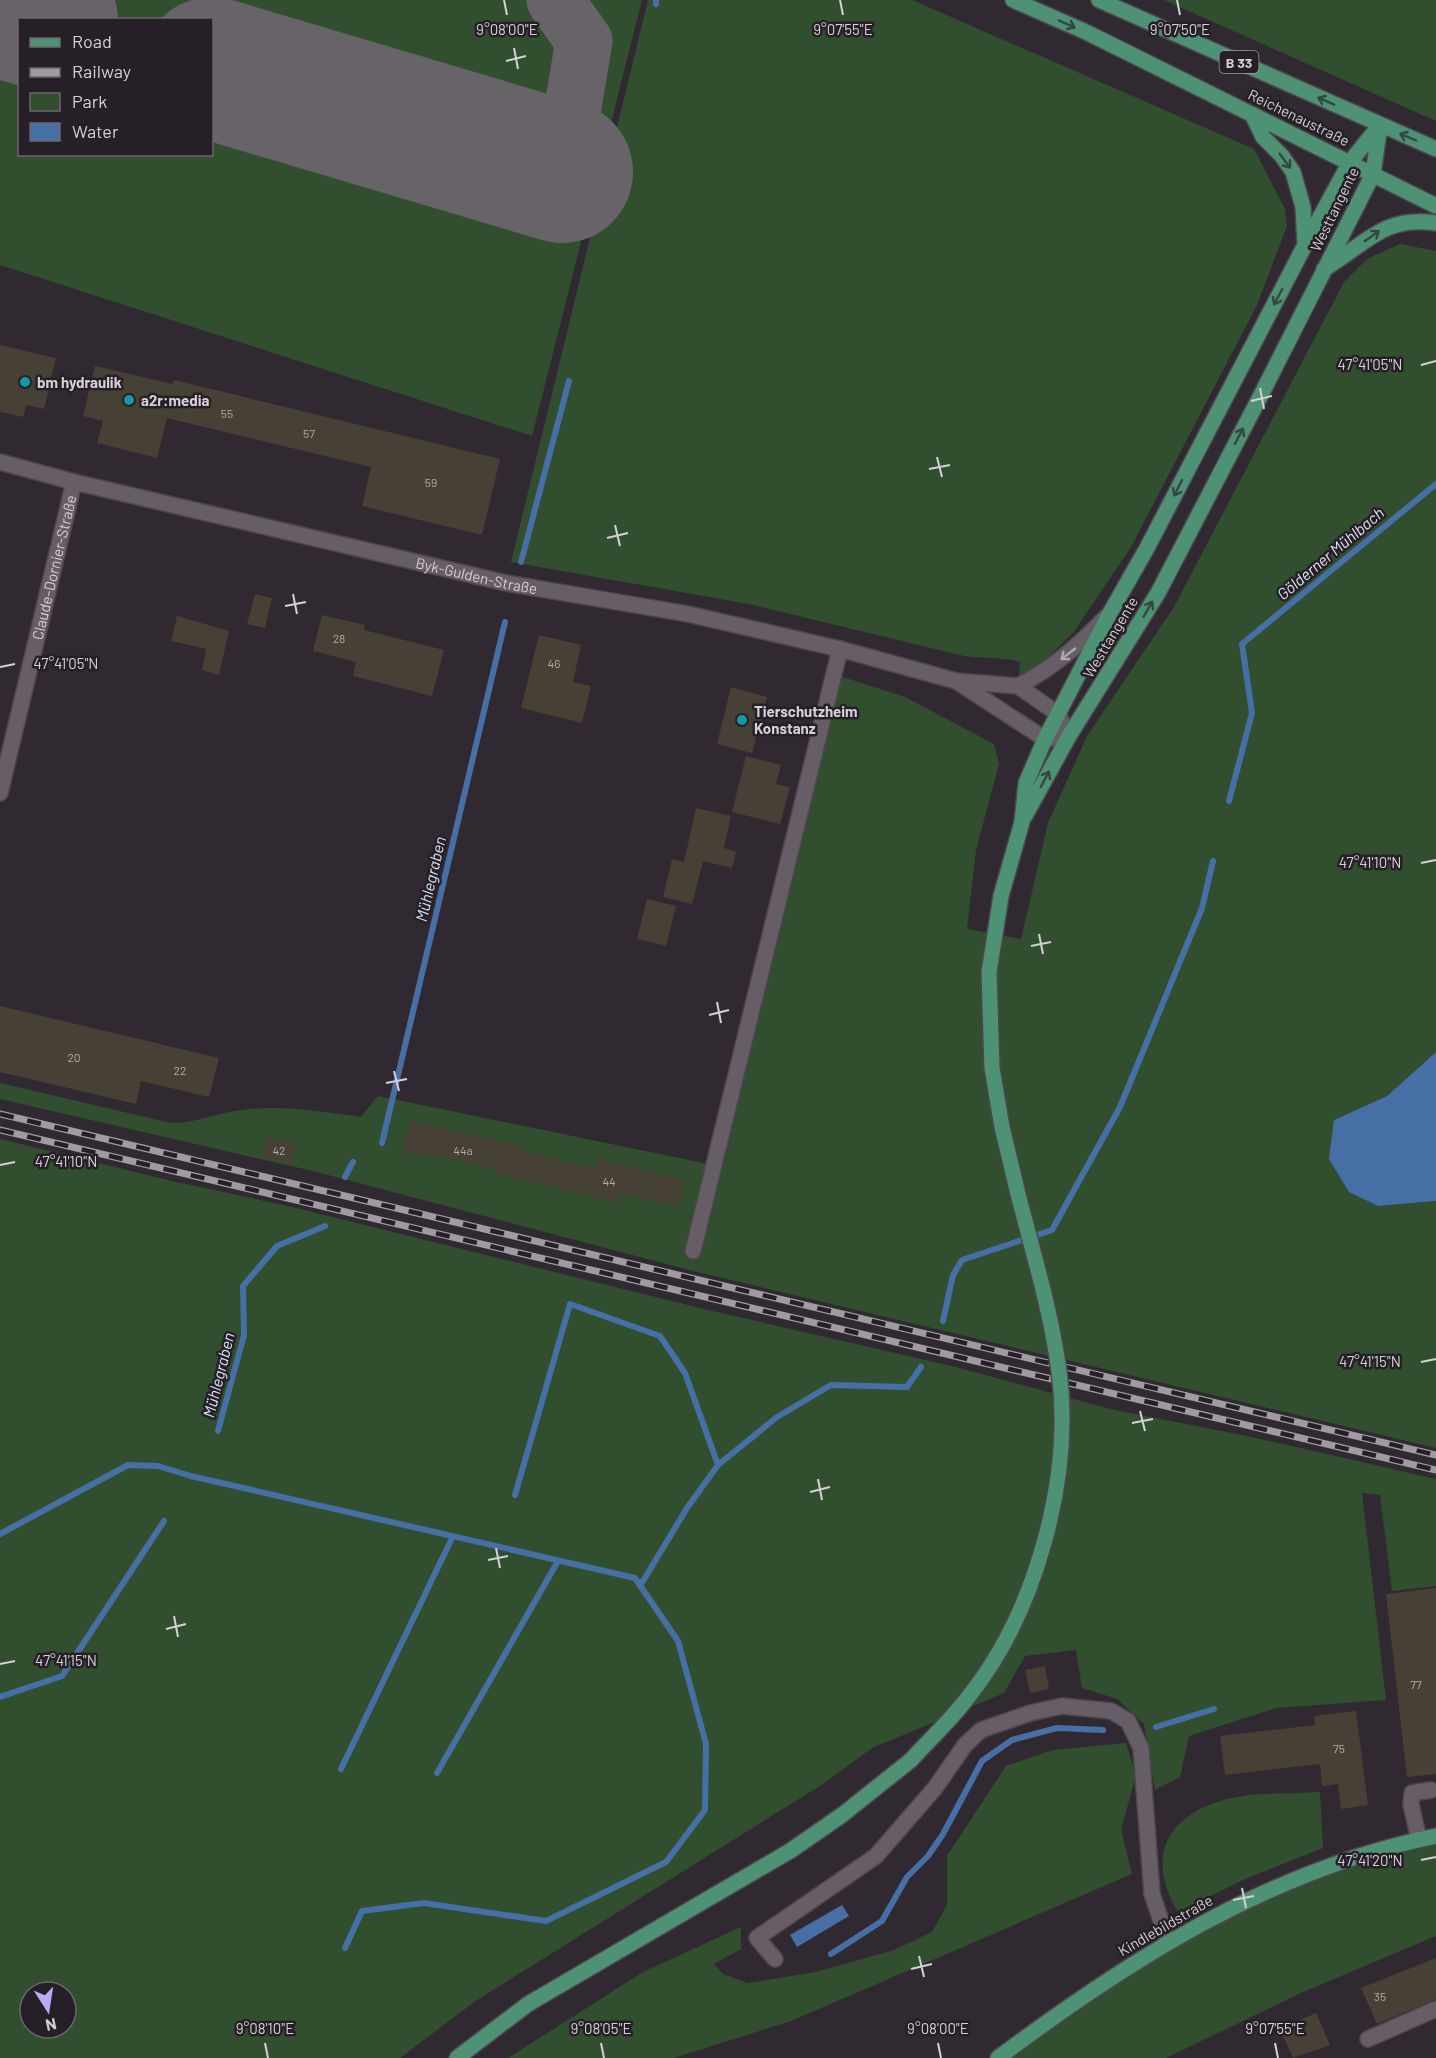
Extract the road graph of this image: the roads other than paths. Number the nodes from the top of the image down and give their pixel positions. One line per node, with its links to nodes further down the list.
1 (1013, 0): 3 (main road, Reichenaustraße / B 33, one-way to 3)
2 (1099, 0): 4 (main road, Reichenaustraße / B 33, one-way to 2)
3 (1252, 114): 6 (main road, Reichenaustraße / B 33); 10 (main road, one-way to 10)
4 (1380, 125): 5 (main road, B 33, one-way to 4); 6 (main road, Westtangente); 7 (main road, Westtangente)
5 (1436, 149)
6 (1350, 162): 7 (main road, Reichenaustraße / B 33); 10 (main road, Westtangente)
7 (1373, 174): 8 (main road, B 33); 11 (main road, Westtangente)
8 (1436, 206)
9 (1436, 223): 11 (main road, one-way to 9)
10 (1305, 245): 14 (main road, Westtangente, one-way to 14)
11 (1324, 269): 19 (main road, Westtangente, one-way to 11)
12 (0, 462): 13 (street, Byk-Gulden-Straße)
13 (74, 482): 15 (street, Byk-Gulden-Straße); 21 (street, Claude-Dornier-Straße)
14 (1110, 613): 17 (street, one-way to 17); 18 (main road, Westtangente)
15 (840, 649): 16 (street, Byk-Gulden-Straße); 23 (street)
16 (956, 681): 17 (street, Byk-Gulden-Straße); 20 (street, Byk-Gulden-Straße)
17 (1018, 686): 18 (street)
18 (1058, 714): 19 (street); 20 (main road, Westtangente)
19 (1069, 736): 20 (street); 22 (main road, Westtangente, one-way to 19)
20 (1046, 739): 22 (main road, Westtangente)
21 (0, 793)
22 (1022, 822): 31 (main road, bridge)
23 (693, 1251)
24 (1431, 1790): 26 (street)
25 (1436, 1836): 26 (main road, Kindlebildstraße)
26 (1419, 1840): 27 (main road, Kindlebildstraße)
27 (1168, 1941): 28 (street); 32 (main road, Kindlebildstraße)
28 (776, 1959)
29 (1436, 2008): 30 (street)
30 (1368, 2039)
31 (457, 2058)
32 (998, 2058)

